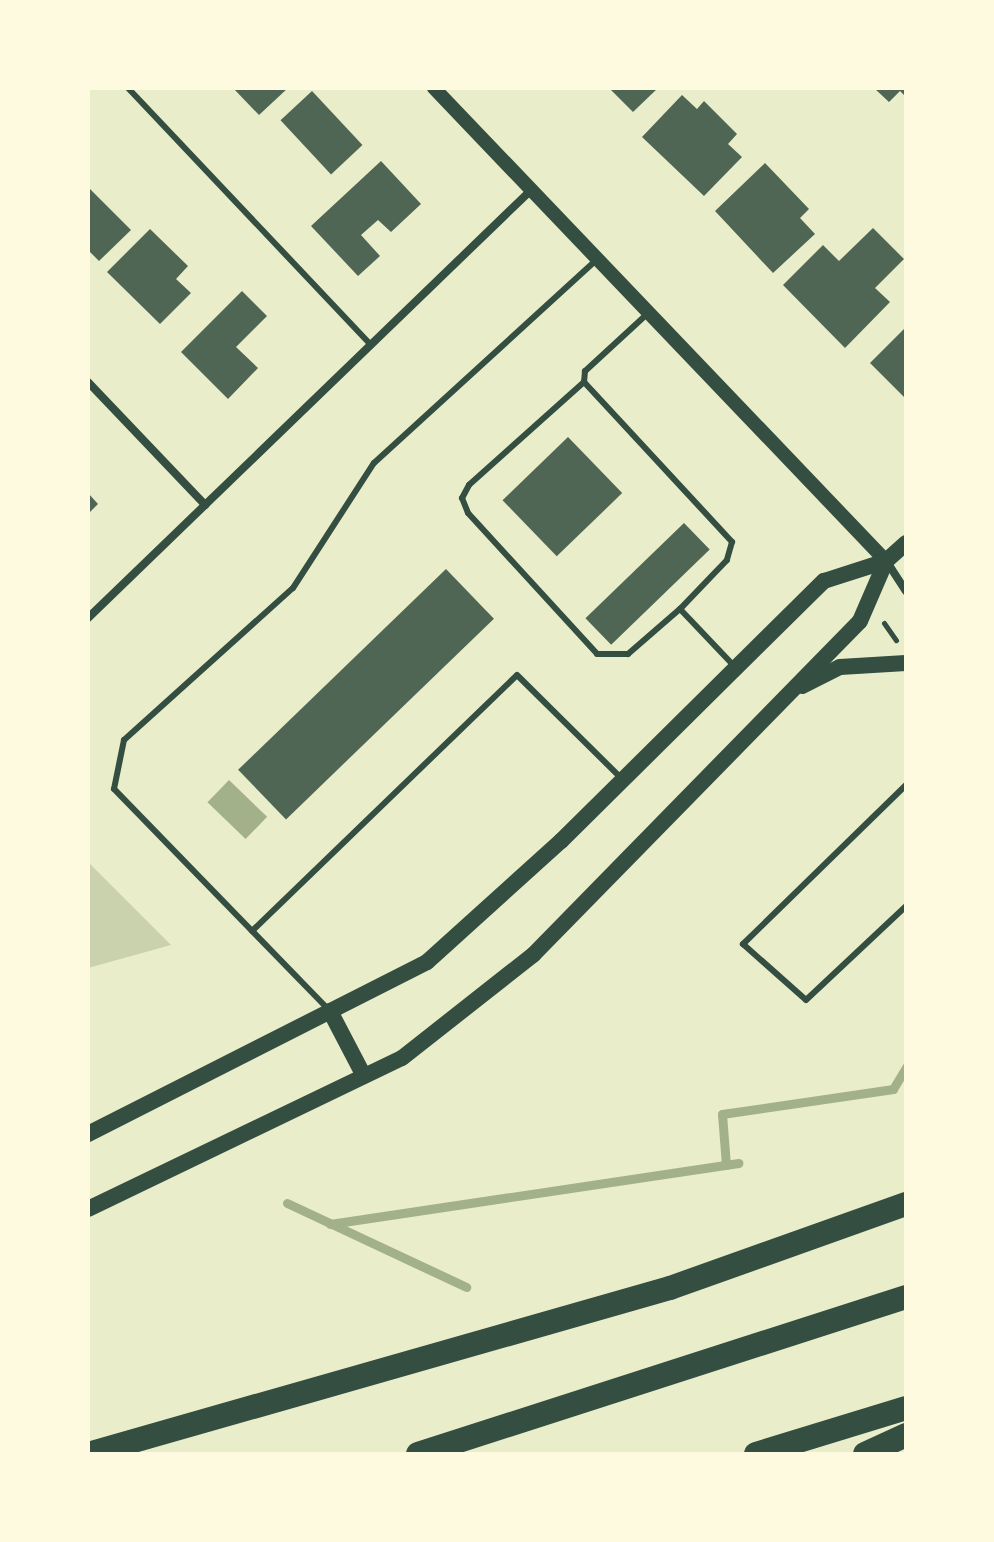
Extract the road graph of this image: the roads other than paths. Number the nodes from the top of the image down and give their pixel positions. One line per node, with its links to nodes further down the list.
1 (128, 88): 6 (lane)
2 (434, 88): 3 (street)
3 (531, 190): 4 (street); 6 (street)
4 (596, 260): 5 (street); 22 (lane)
5 (646, 315): 8 (lane); 11 (street)
6 (371, 345): 9 (street)
7 (88, 382): 9 (street)
8 (584, 382): 14 (lane); 14 (lane)
9 (205, 505): 15 (street)
10 (906, 543): 11 (main road)
11 (886, 561): 12 (street); 17 (main road); 18 (main road)
12 (904, 579): 13 (street)
13 (906, 591)
14 (680, 609): 17 (lane)
15 (88, 618)
16 (906, 663): 18 (main road)
17 (736, 668): 19 (main road)
18 (790, 693): 24 (main road)
19 (623, 780): 22 (lane); 23 (main road)
20 (906, 785): 21 (lane)
21 (906, 906)
22 (252, 931): 23 (lane)
23 (330, 1011): 24 (main road); 25 (main road)
24 (364, 1076): 27 (main road)
25 (88, 1134)
26 (906, 1204): 31 (highway)
27 (88, 1209)
28 (906, 1297): 32 (highway)
29 (906, 1408): 33 (highway)
30 (906, 1435): 34 (highway)
31 (88, 1454)
32 (418, 1454)
33 (756, 1454)
34 (865, 1454)

